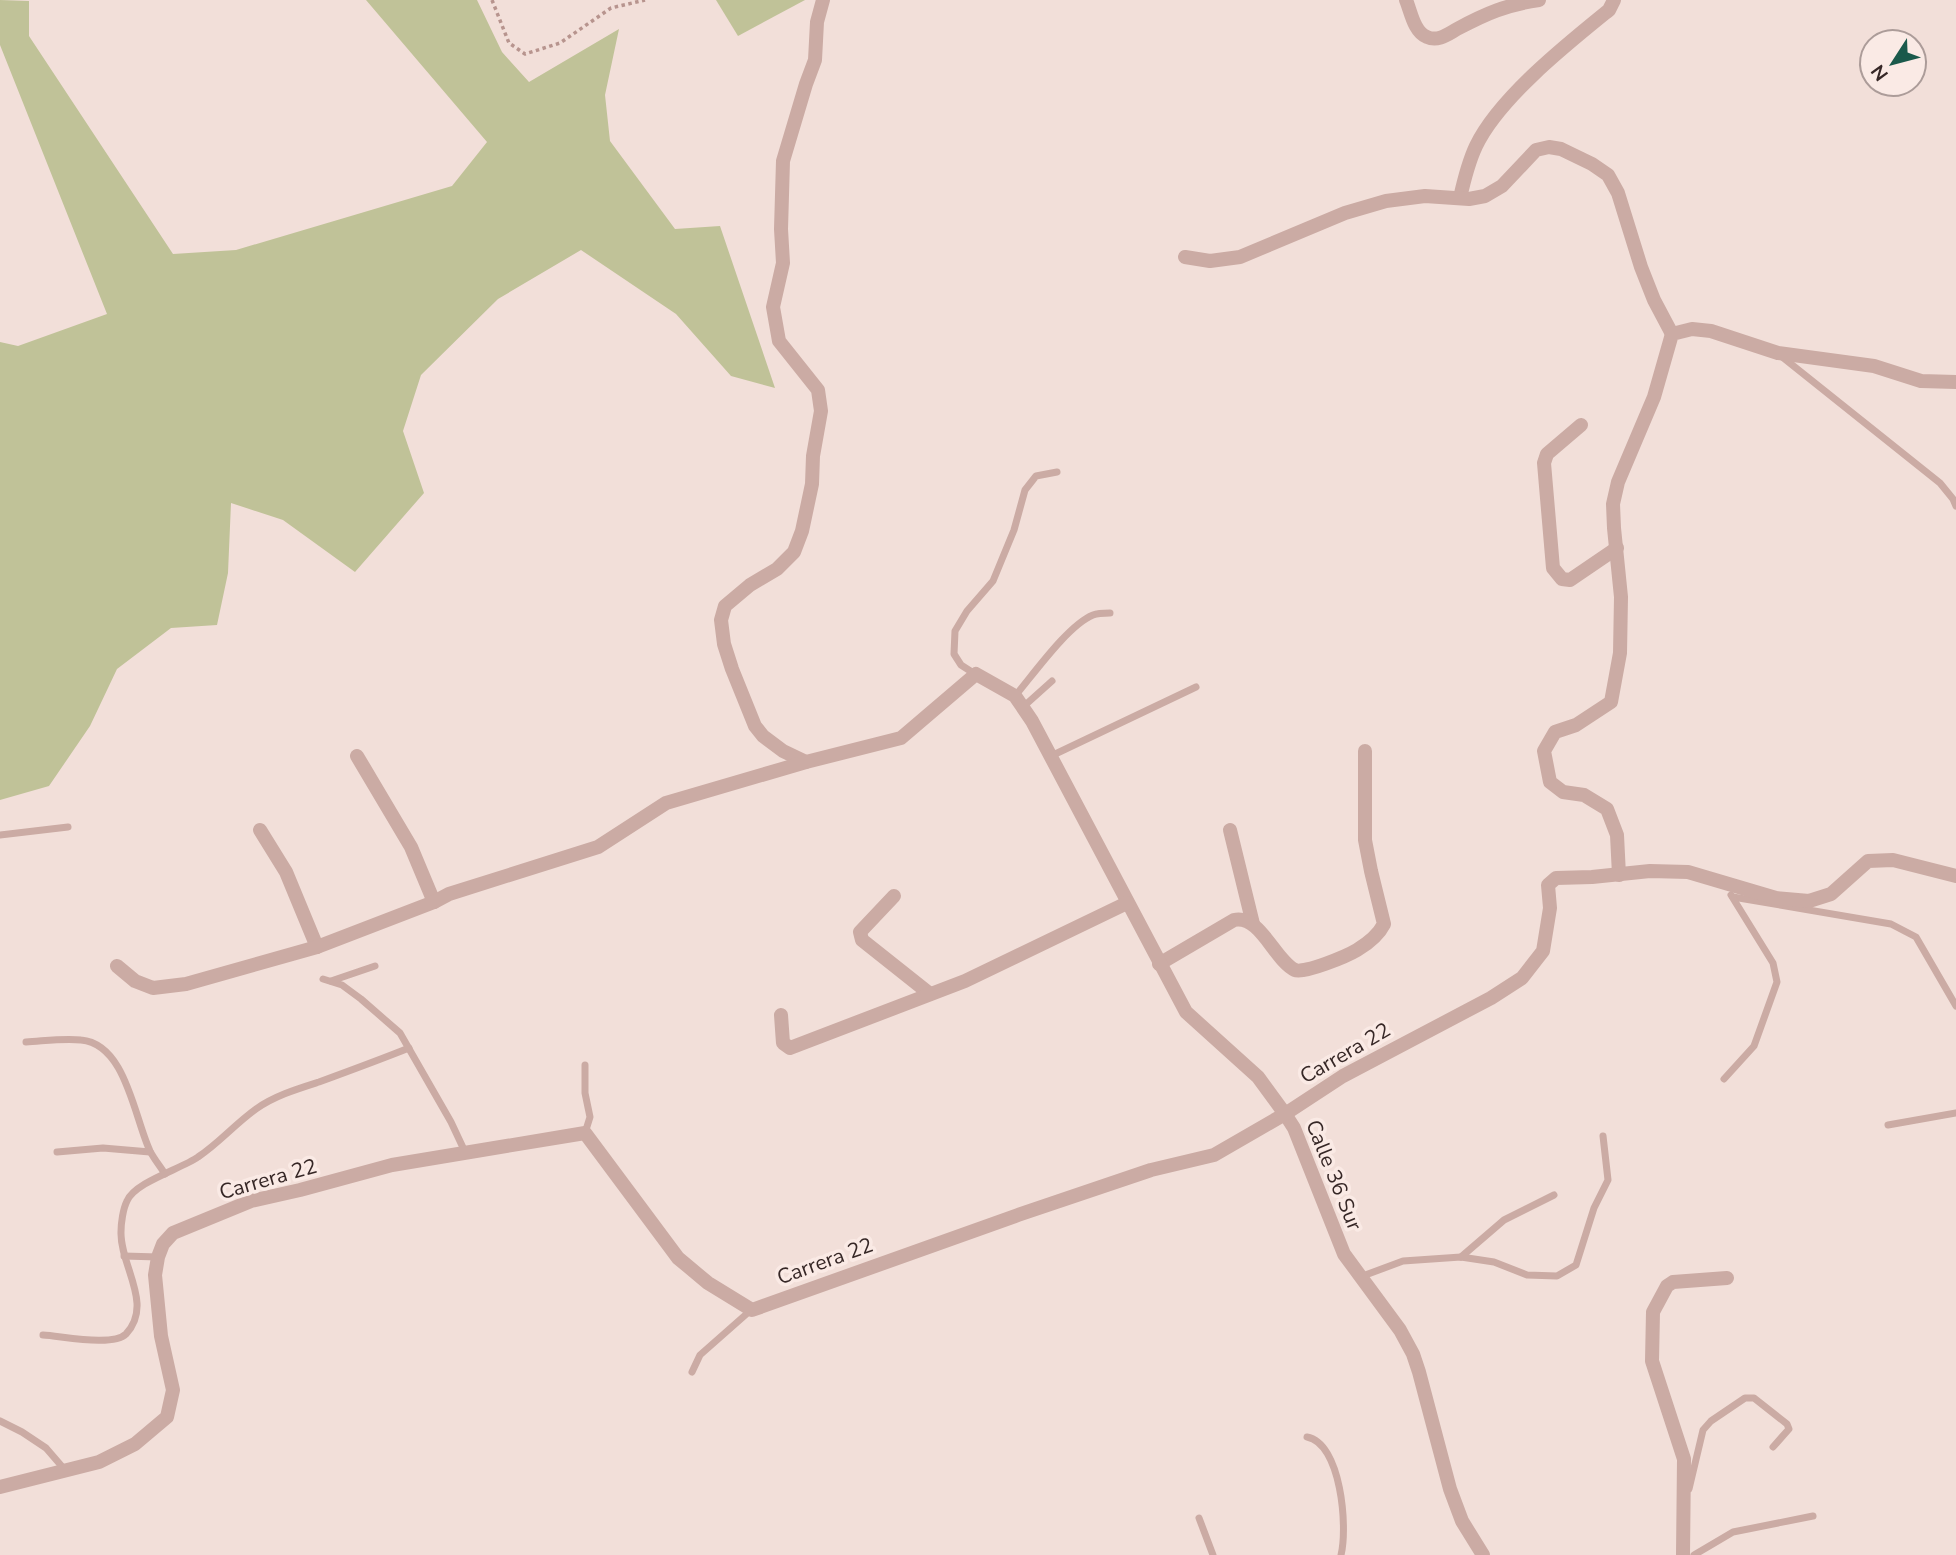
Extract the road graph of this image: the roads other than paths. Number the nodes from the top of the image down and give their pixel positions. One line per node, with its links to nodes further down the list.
1 (823, 0): 22 (street)
2 (1406, 0): 3 (street)
3 (1539, 0)
4 (1614, 0): 5 (street)
5 (1460, 198): 6 (street); 7 (street)
6 (1185, 257)
7 (1672, 334): 8 (street); 13 (street)
8 (1778, 353): 9 (street); 12 (lane)
9 (1956, 382)
10 (1581, 425): 13 (street)
11 (1057, 472): 15 (lane)
12 (1956, 506)
13 (1617, 548): 27 (street)
14 (1110, 612): 18 (lane)
15 (976, 674): 18 (street, Calle 36 Sur); 22 (street)
16 (1052, 681): 18 (lane)
17 (1196, 687): 20 (lane)
18 (1019, 702): 20 (street, Calle 36 Sur)
19 (1365, 751): 34 (street)
20 (1051, 755): 33 (street, Calle 36 Sur)
21 (357, 756): 32 (street)
22 (806, 762): 32 (street)
23 (68, 827): 26 (lane)
24 (260, 830): 35 (street)
25 (1230, 830): 34 (street)
26 (0, 835)
27 (1619, 875): 29 (street, Carrera 22); 47 (street, Carrera 22)
28 (1956, 876): 29 (street, Carrera 22)
29 (1724, 883): 31 (lane)
30 (894, 896): 39 (street)
31 (1733, 897): 40 (lane); 45 (lane)
32 (434, 902): 35 (street)
33 (1127, 902): 36 (street, Calle 36 Sur); 39 (street)
34 (1253, 924): 36 (street)
35 (317, 947): 37 (street)
36 (1159, 964): 47 (street, Calle 36 Sur)
37 (117, 966)
38 (375, 966): 43 (lane)
39 (930, 995): 41 (street)
40 (1956, 1006)
41 (781, 1015)
42 (26, 1042): 52 (lane)
43 (409, 1048): 53 (lane); 54 (lane)
44 (585, 1065): 49 (lane)
45 (1724, 1079)
46 (1956, 1113): 48 (lane)
47 (1286, 1114): 59 (street, Calle 36 Sur); 61 (street, Carrera 22)
48 (1888, 1125)
49 (586, 1133): 53 (street, Carrera 22); 61 (street)
50 (1603, 1136): 58 (lane)
51 (57, 1152): 52 (lane)
52 (150, 1152): 54 (lane)
53 (466, 1154): 57 (street, Carrera 22)
54 (165, 1174): 56 (lane)
55 (1554, 1195): 58 (lane)
56 (124, 1256): 57 (lane); 62 (lane)
57 (158, 1257): 67 (street)
58 (1461, 1257): 59 (lane)
59 (1360, 1277): 74 (street, Calle 36 Sur)
60 (1727, 1278): 69 (street)
61 (752, 1310): 63 (lane)
62 (43, 1335)
63 (692, 1372)
64 (0, 1421): 67 (lane)
65 (1307, 1437): 73 (lane)
66 (1773, 1447): 69 (lane)
67 (65, 1470): 68 (street)
68 (0, 1487)
69 (1683, 1510): 75 (street)
70 (1812, 1516): 76 (lane)
71 (1199, 1518): 72 (lane)
72 (1213, 1555)
73 (1341, 1555)
74 (1483, 1555)
75 (1683, 1555)
76 (1694, 1555)

